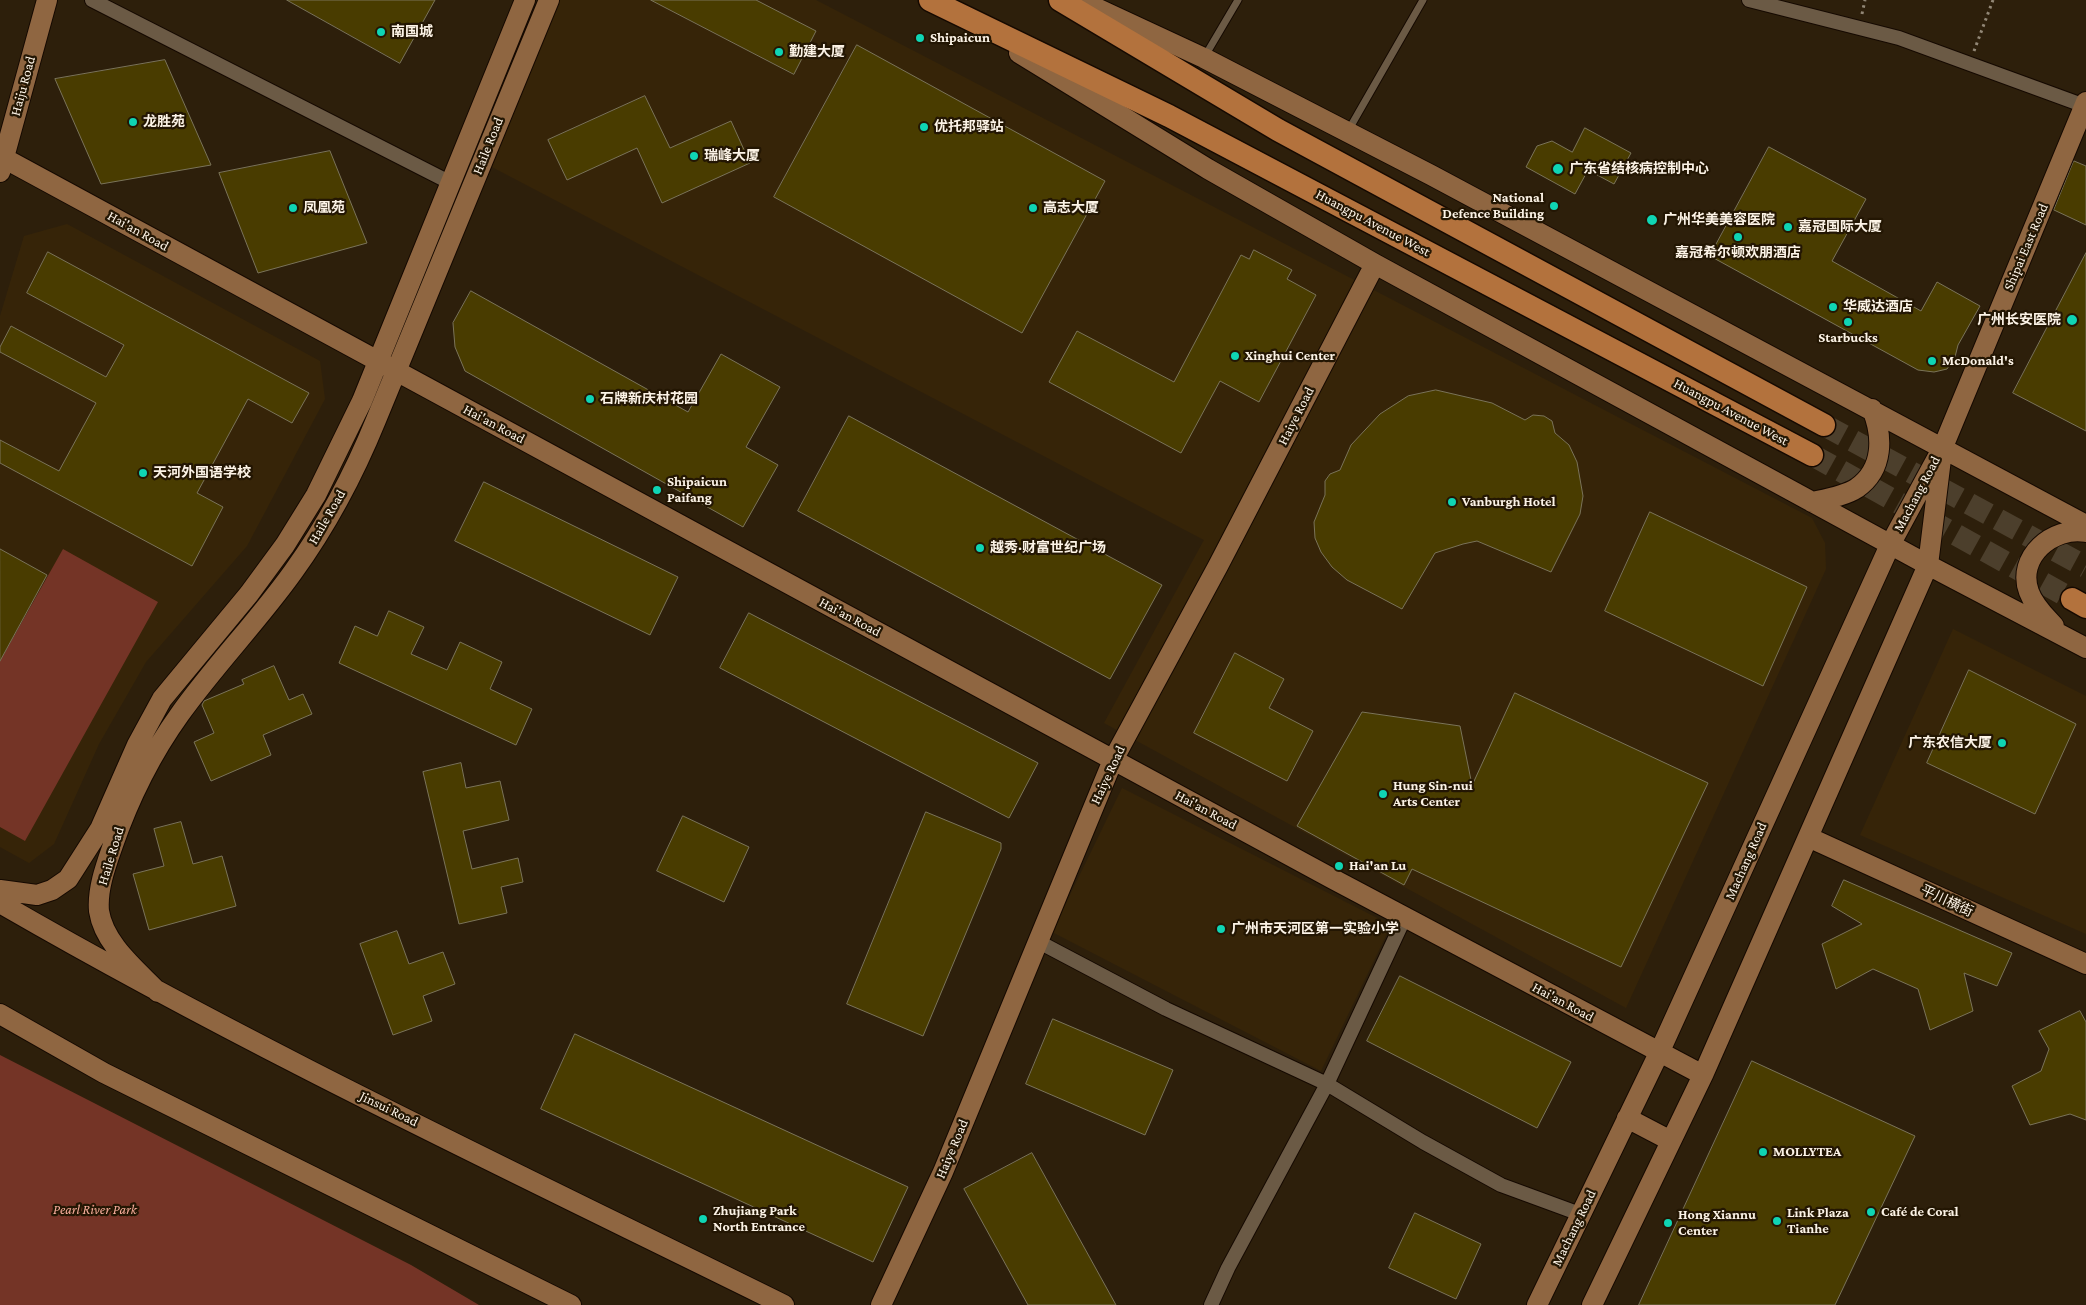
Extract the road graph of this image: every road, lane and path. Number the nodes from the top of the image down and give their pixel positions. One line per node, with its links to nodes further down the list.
1 (46, 0): 17 (street, Haiju Road)
2 (92, 0): 18 (street)
3 (525, 0): 18 (street, Haile Road)
4 (548, 0): 21 (street, Haile Road)
5 (930, 0): 12 (main road, Huangpu Avenue West)
6 (1060, 0): 23 (main road)
7 (1079, 0): 13 (street)
8 (1238, 0): 13 (lane)
9 (1423, 0): 16 (lane)
10 (1749, 0): 14 (street)
11 (1993, 0): 14 (path)
12 (964, 18): 19 (street); 25 (main road, Huangpu Avenue West)
13 (1204, 58): 16 (street)
14 (1970, 63): 15 (street)
15 (2085, 104): 24 (street, Shipai East Road)
16 (1348, 131): 22 (street)
17 (1, 162): 20 (street, Hai'an Road)
18 (451, 184): 20 (street, Haile Road)
19 (1374, 264): 26 (street); 33 (street, Haiye Road)
20 (378, 362): 21 (street, Hai'an Road); 35 (street, Haile Road)
21 (396, 371): 33 (street, Hai'an Road); 40 (street, Haile Road)
22 (1872, 409): 24 (street); 26 (street)
23 (1824, 425)
24 (1943, 447): 27 (street); 29 (street, Machang Road); 30 (street, Machang Road)
25 (1812, 455)
26 (1812, 502): 29 (street)
27 (2086, 525)
28 (2086, 532): 31 (street)
29 (1890, 545): 30 (street); 42 (street, Machang Road)
30 (1928, 566): 31 (street); 34 (street, Machang Road)
31 (2062, 636): 32 (street)
32 (2086, 648)
33 (1113, 760): 37 (street, Hai'an Road); 38 (street, Haiye Road)
34 (1808, 837): 39 (street, 平川横街); 43 (street, Machang Road)
35 (0, 890)
36 (0, 903): 40 (street, Jinsui Road)
37 (1405, 918): 42 (street, Hai'an Road); 44 (street)
38 (1038, 942): 44 (street); 50 (street, Haiye Road)
39 (2086, 964)
40 (158, 992): 49 (street, Jinsui Road)
41 (0, 1014): 48 (street)
42 (1659, 1053): 43 (street, Hai'an Road); 45 (street, Machang Road)
43 (1702, 1075): 46 (street, Machang Road)
44 (1327, 1084): 47 (street); 51 (street)
45 (1627, 1118): 46 (street); 47 (street, Machang Road)
46 (1672, 1141): 53 (street, Machang Road)
47 (1580, 1214): 52 (street, Machang Road)
48 (571, 1305)
49 (784, 1305)
50 (881, 1305)
51 (1211, 1305)
52 (1537, 1305)
53 (1592, 1305)

